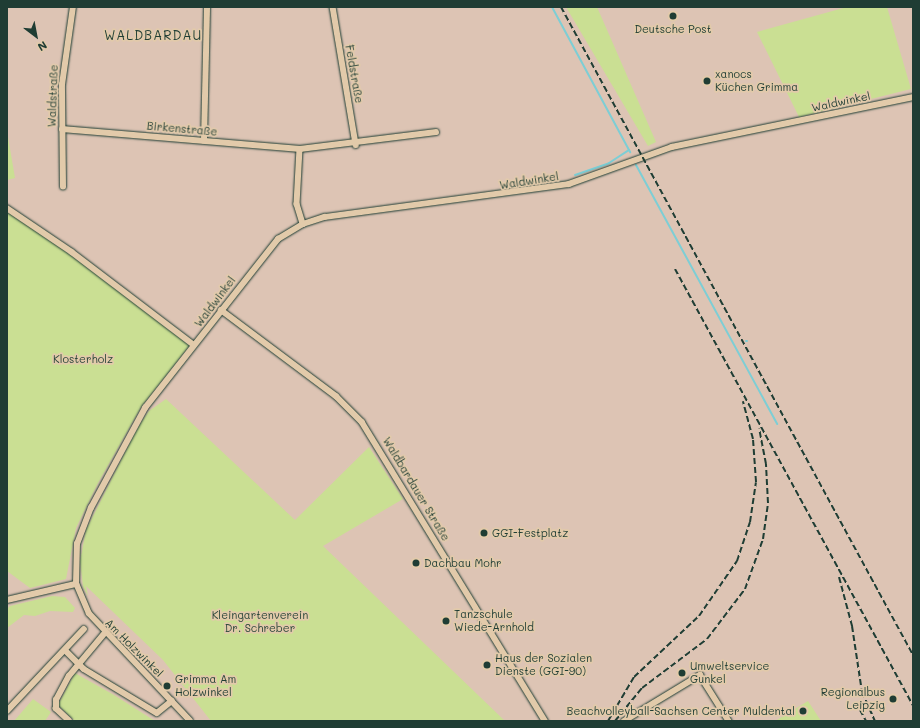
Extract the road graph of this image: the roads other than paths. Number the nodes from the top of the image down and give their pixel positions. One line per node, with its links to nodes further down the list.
1 (73, 7): 5 (street, Waldstraße)
2 (207, 7): 7 (street)
3 (333, 7): 8 (street, Feldstraße)
4 (913, 97): 12 (street, Waldwinkel)
5 (62, 129): 7 (street, Birkenstraße); 10 (street, Waldstraße)
6 (436, 132): 8 (street, Birkenstraße)
7 (204, 141): 9 (street, Birkenstraße)
8 (356, 145): 9 (street, Birkenstraße)
9 (300, 149): 12 (street)
10 (63, 187)
11 (7, 208): 14 (street)
12 (303, 224): 13 (street, Waldwinkel)
13 (221, 310): 14 (street, Waldwinkel); 25 (street, Waldbardauer Straße)
14 (194, 345): 15 (street, Waldwinkel)
15 (76, 584): 16 (street); 18 (street, Am Holzwinkel)
16 (7, 600)
17 (84, 629): 19 (street)
18 (104, 634): 20 (street); 21 (street, Am Holzwinkel)
19 (66, 651): 20 (street); 22 (street)
20 (82, 665): 21 (street); 23 (street)
21 (172, 701): 24 (street, Am Holzwinkel)
22 (7, 711)
23 (69, 721)
24 (190, 721)
25 (545, 721)
26 (624, 721): 27 (street)
27 (729, 721)

